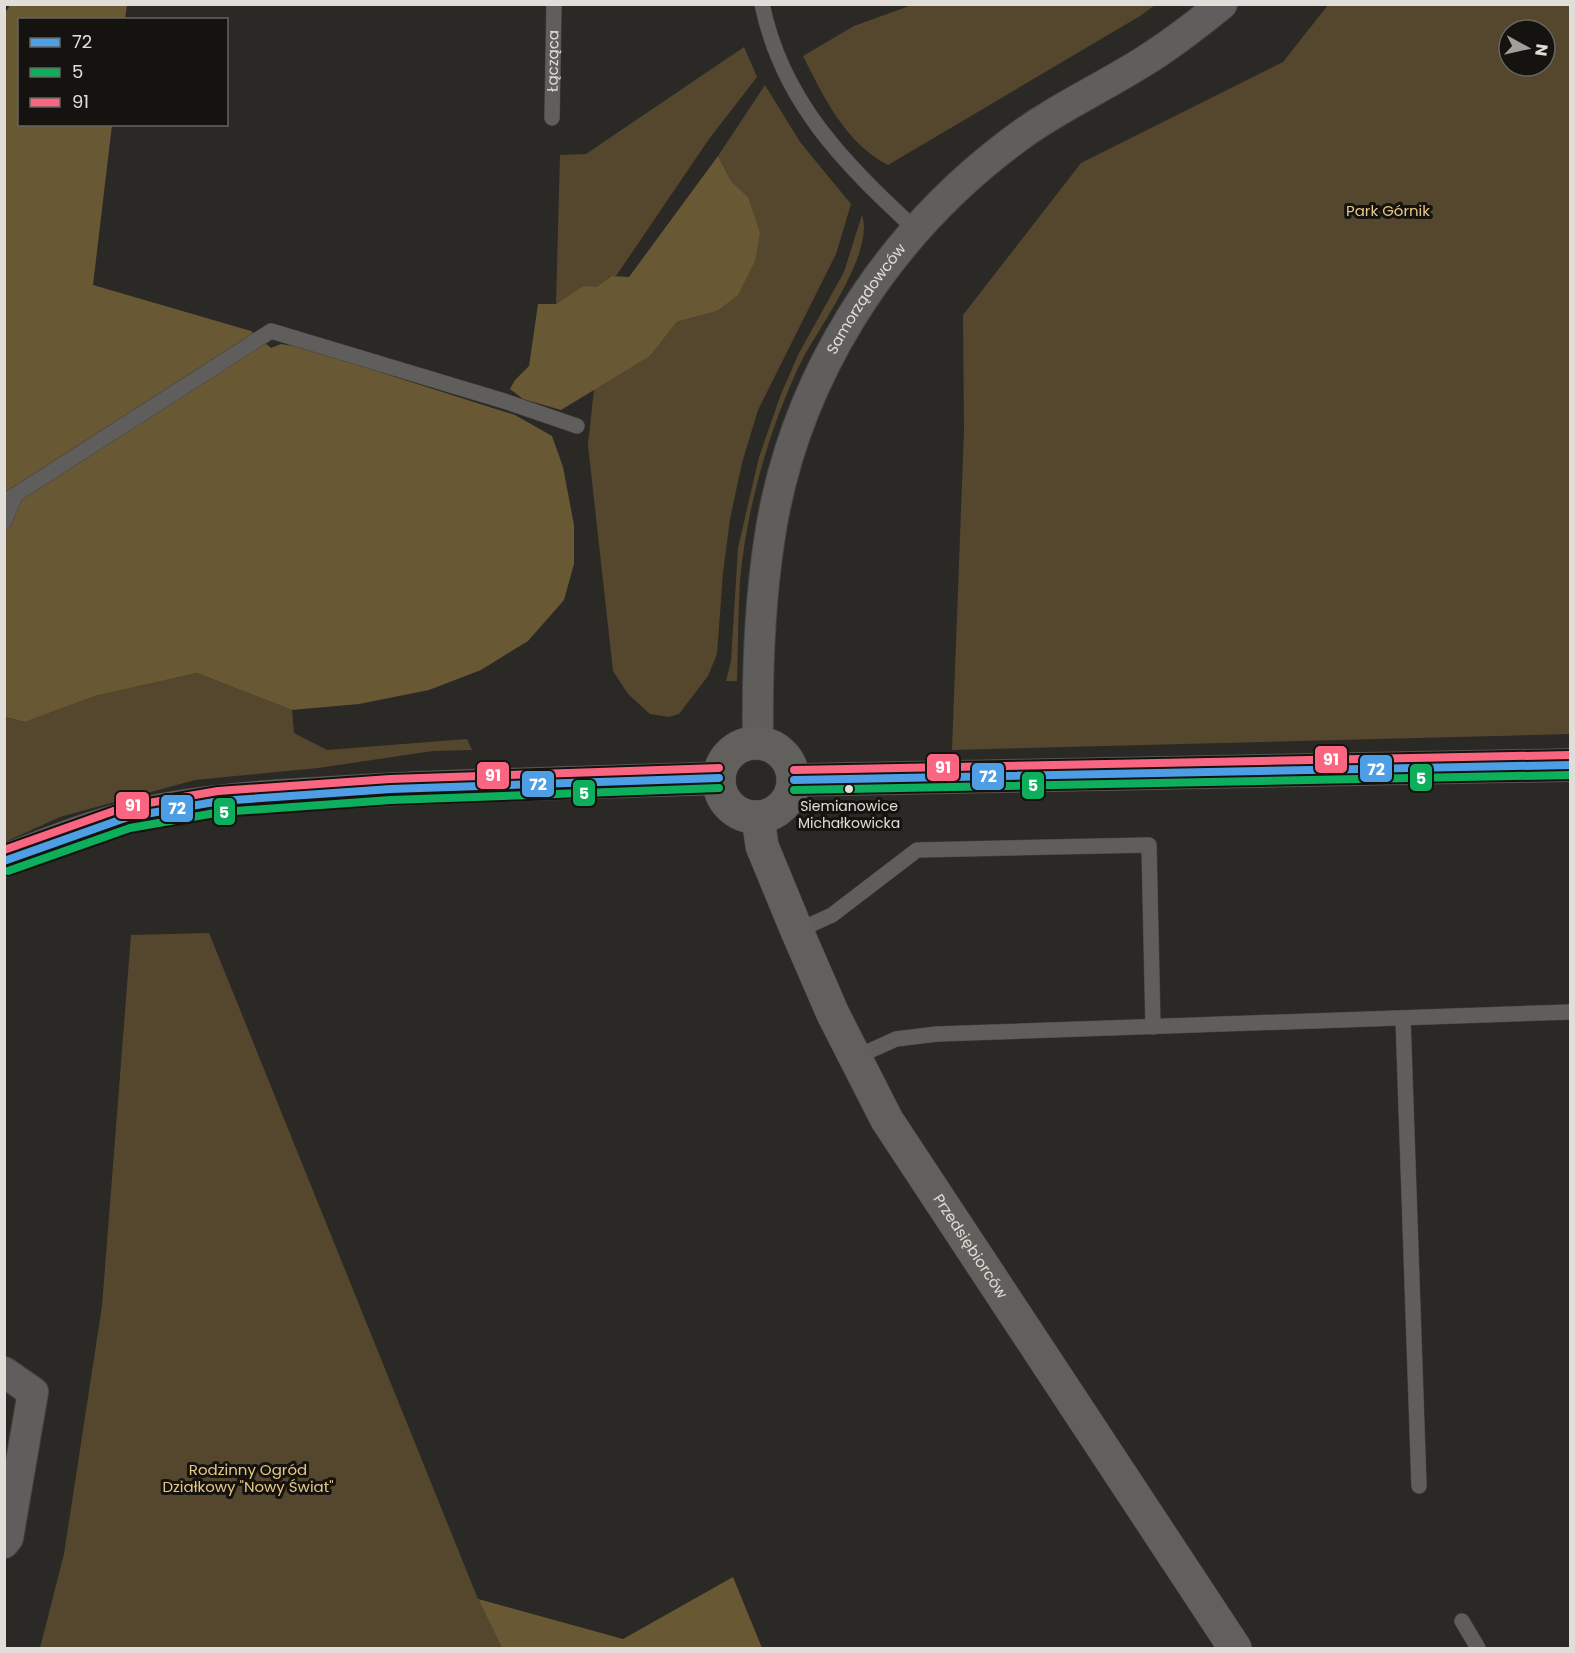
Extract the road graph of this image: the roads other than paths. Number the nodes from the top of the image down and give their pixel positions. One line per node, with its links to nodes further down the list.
1 (554, 4): 4 (lane, Łącząca)
2 (762, 4): 5 (lane)
3 (1222, 4): 5 (street, Samorządowców)
4 (552, 118)
5 (915, 230): 9 (street, Samorządowców)
6 (577, 426): 7 (lane)
7 (9, 500): 8 (lane)
8 (4, 522)
9 (758, 743): 11 (street); 12 (street)
10 (1570, 765): 12 (street)
11 (719, 777): 13 (street); 14 (street)
12 (794, 780): 13 (street)
13 (758, 817): 15 (street, Przedsiębiorców)
14 (4, 861)
15 (797, 931): 18 (lane); 19 (street, Przedsiębiorców)
16 (1570, 1012): 17 (lane)
17 (1403, 1018): 18 (lane); 21 (lane)
18 (1153, 1027): 19 (lane)
19 (854, 1058): 24 (street, Przedsiębiorców)
20 (4, 1372): 22 (street)
21 (1419, 1486)
22 (4, 1543)
23 (1462, 1621): 25 (lane)
24 (1235, 1648)
25 (1478, 1648)

